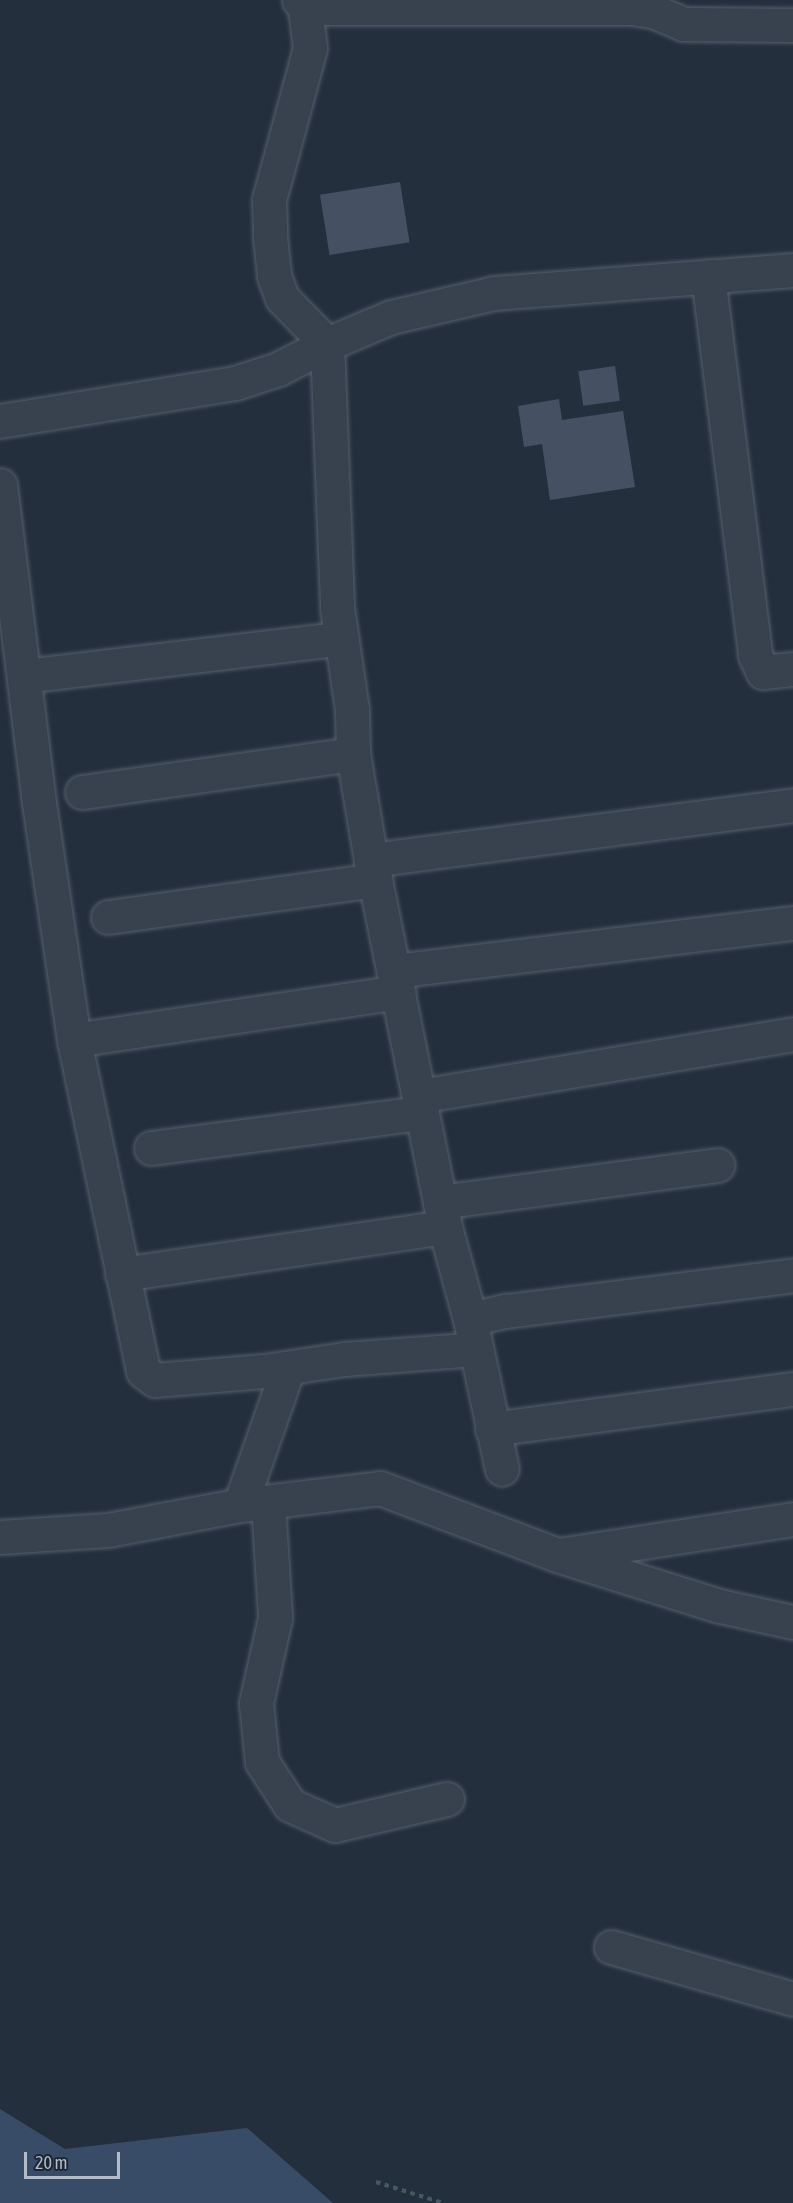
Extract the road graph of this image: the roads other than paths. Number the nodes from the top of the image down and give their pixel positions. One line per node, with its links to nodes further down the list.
1 (305, 3): 2 (street); 6 (street)
2 (654, 6): 3 (street)
3 (793, 26)
4 (793, 270): 5 (street)
5 (708, 276): 6 (street); 10 (street)
6 (327, 344): 7 (street); 9 (street)
7 (0, 421)
8 (0, 485): 11 (street)
9 (342, 638): 11 (street); 12 (street)
10 (793, 669)
11 (25, 676): 20 (street)
12 (353, 754): 13 (street); 15 (street)
13 (82, 792)
14 (793, 805): 15 (street)
15 (373, 870): 16 (street); 18 (street)
16 (108, 917)
17 (793, 923): 18 (street)
18 (397, 982): 20 (street); 21 (street)
19 (793, 1034): 21 (street)
20 (74, 1040): 25 (street)
21 (420, 1105): 22 (street); 24 (street)
22 (152, 1148)
23 (718, 1165): 24 (street)
24 (442, 1215): 25 (street); 27 (street)
25 (122, 1274): 28 (street)
26 (793, 1275): 27 (street)
27 (473, 1334): 28 (street); 30 (street)
28 (288, 1368): 32 (street)
29 (793, 1389): 30 (street)
30 (492, 1429): 31 (street)
31 (502, 1469)
32 (254, 1503): 34 (street); 35 (street); 37 (street)
33 (793, 1519): 35 (street)
34 (0, 1537)
35 (557, 1555): 36 (street)
36 (793, 1622)
37 (447, 1799)
38 (611, 1947): 39 (street)
39 (793, 1999)

